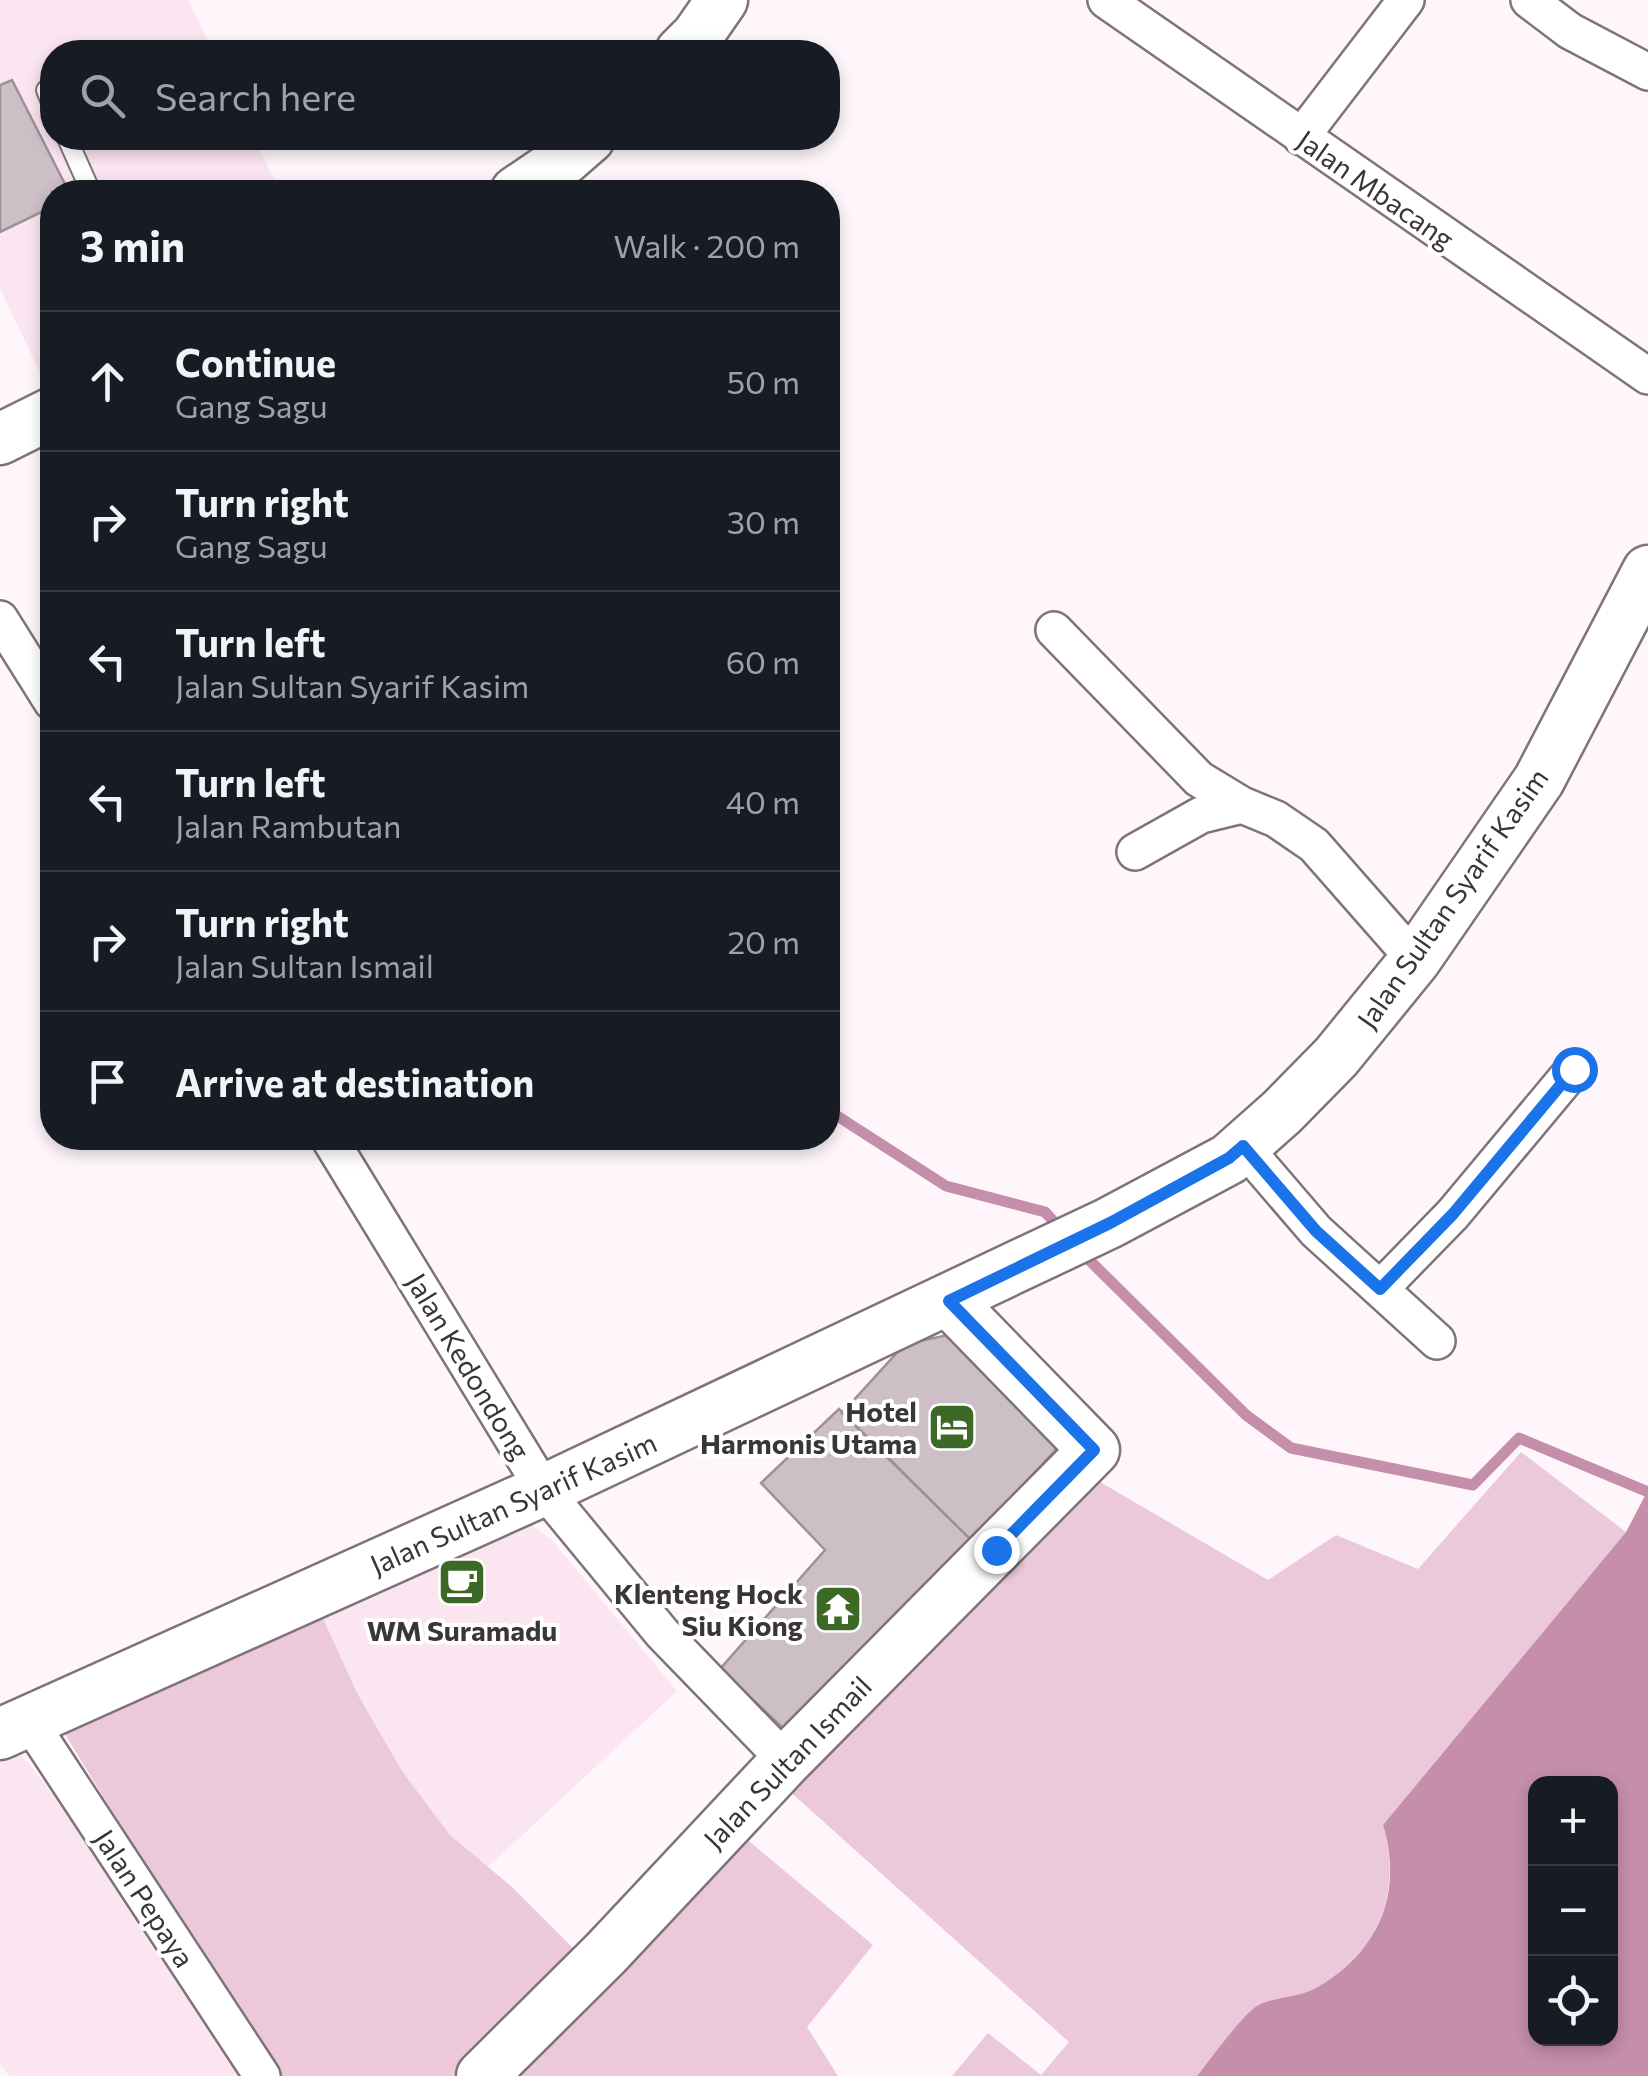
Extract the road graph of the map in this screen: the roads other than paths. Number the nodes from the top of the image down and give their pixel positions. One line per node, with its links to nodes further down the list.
1 (722, 0): 5 (street)
2 (1106, 0): 7 (street, Jalan Mbacang)
3 (1406, 0): 7 (street)
4 (1529, 0): 6 (street)
5 (693, 40)
6 (1648, 72)
7 (1300, 137): 12 (street, Jalan Mbacang)
8 (71, 150): 10 (lane)
9 (575, 150): 11 (street)
10 (85, 180)
11 (534, 180)
12 (1648, 376)
13 (40, 419): 14 (street)
14 (0, 438)
15 (1648, 571): 21 (street, Jalan Sultan Syarif Kasim)
16 (0, 619): 18 (street)
17 (1054, 630): 19 (street)
18 (40, 683)
19 (1242, 805): 20 (street); 21 (street)
20 (1135, 852)
21 (1415, 960): 23 (street, Jalan Sultan Syarif Kasim)
22 (1574, 1069): 25 (street)
23 (1243, 1146): 25 (street); 26 (street, Jalan Sultan Syarif Kasim)
24 (336, 1150): 28 (street, Jalan Kedondong)
25 (1380, 1289): 27 (street)
26 (949, 1301): 28 (street, Jalan Sultan Syarif Kasim); 30 (street, Jalan Sultan Ismail)
27 (1438, 1341)
28 (544, 1490): 29 (street, Jalan Sultan Syarif Kasim); 30 (street, Jalan Kedondong)
29 (14, 1727): 31 (street, Jalan Pepaya)
30 (786, 1761): 32 (street, Jalan Sultan Ismail)
31 (262, 2076)
32 (482, 2076)

